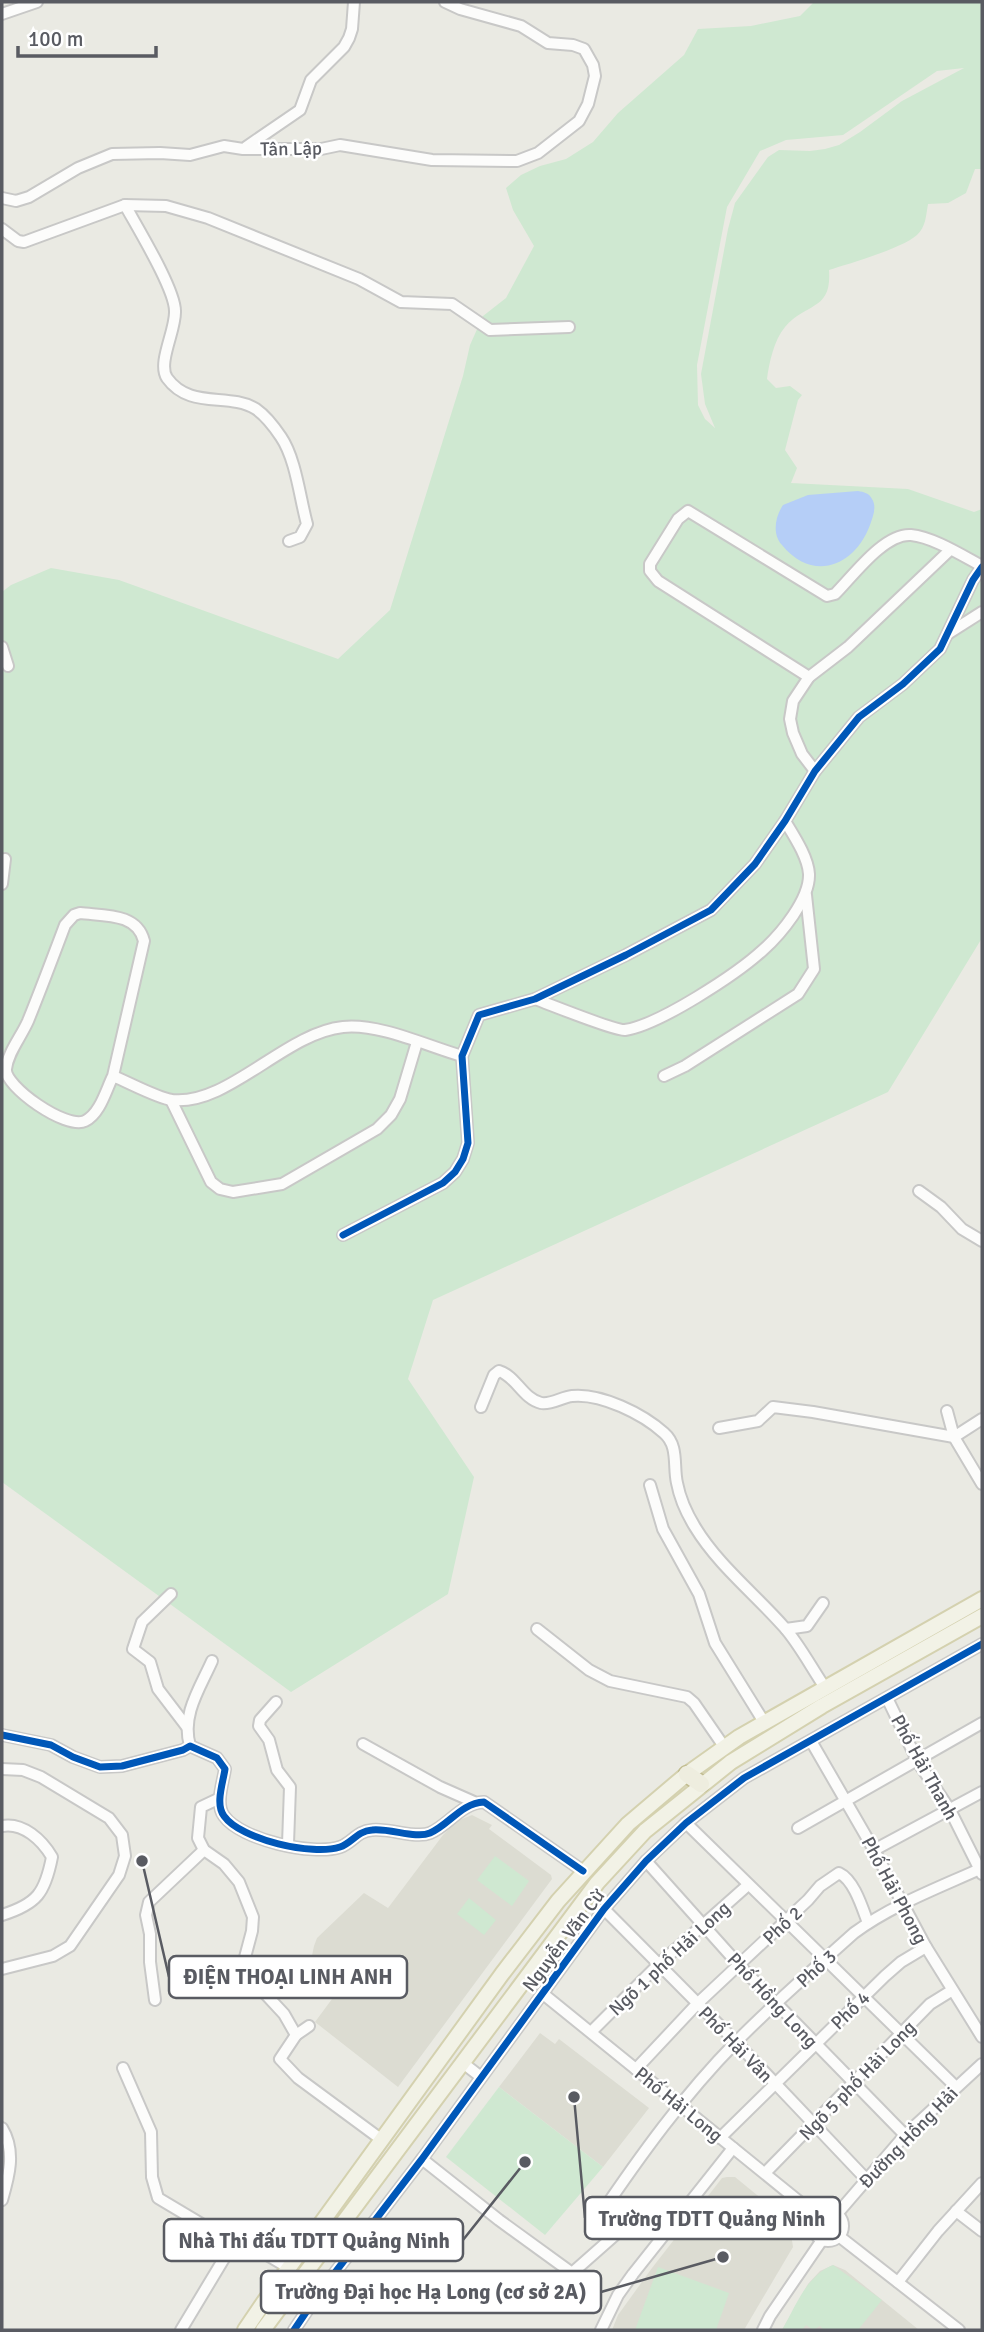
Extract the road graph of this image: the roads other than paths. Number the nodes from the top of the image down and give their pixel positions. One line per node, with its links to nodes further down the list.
1 (37, 2): 4 (street)
2 (354, 2): 5 (street)
3 (445, 2): 5 (street, Tân Lập)
4 (2, 14)
5 (243, 149): 6 (street, Tân Lập)
6 (2, 198)
7 (125, 205): 8 (street); 9 (street); 10 (street)
8 (2, 229)
9 (569, 327)
10 (289, 541)
11 (950, 550): 12 (street); 17 (street); 17 (street)
12 (982, 566): 14 (street)
13 (982, 612): 14 (street)
14 (947, 635): 18 (street)
15 (2, 647): 16 (street)
16 (8, 666)
17 (810, 677): 18 (street)
18 (816, 771): 19 (street)
19 (785, 821): 22 (street); 23 (street)
20 (5, 859): 21 (street)
21 (2, 884)
22 (806, 895): 23 (street); 29 (street)
23 (535, 999): 27 (street)
24 (417, 1042): 27 (street); 30 (street); 30 (street)
25 (2, 1044): 26 (street)
26 (10, 1055): 28 (street); 28 (street)
27 (462, 1056): 32 (street)
28 (113, 1076): 30 (street)
29 (664, 1076)
30 (171, 1100)
31 (919, 1191): 33 (street)
32 (343, 1235)
33 (982, 1241)
34 (481, 1407): 46 (street)
35 (947, 1411): 38 (street)
36 (982, 1419): 38 (street)
37 (719, 1428): 38 (street)
38 (954, 1437): 39 (street)
39 (982, 1484)
40 (650, 1485): 52 (street)
41 (171, 1594): 54 (street)
42 (982, 1599): 49 (main road, Nguyễn Văn Cừ)
43 (823, 1604): 46 (street)
44 (982, 1616): 63 (main road, Nguyễn Văn Cừ)
45 (537, 1629): 59 (street)
46 (786, 1629): 49 (street)
47 (982, 1644): 50 (street, Nguyễn Văn Cừ)
48 (212, 1661): 54 (street)
49 (826, 1689): 52 (main road, Nguyễn Văn Cừ)
50 (887, 1698): 56 (street, Nguyễn Văn Cừ); 60 (street, Phố Hải Thanh)
51 (276, 1702): 72 (street)
52 (764, 1722): 59 (main road, Nguyễn Văn Cừ)
53 (982, 1723): 60 (street)
54 (187, 1727): 58 (street)
55 (2, 1735): 58 (street)
56 (811, 1741): 66 (street, Phố Hải Phong); 69 (street, Nguyễn Văn Cừ)
57 (363, 1744): 67 (street)
58 (190, 1746): 65 (street)
59 (725, 1748): 62 (main road, Nguyễn Văn Cừ)
60 (917, 1759): 66 (street); 68 (street, Phố Hải Thanh)
61 (2, 1769): 89 (street)
62 (687, 1774): 63 (highway); 76 (main road, Nguyễn Văn Cừ)
63 (701, 1784): 103 (main road, Nguyễn Văn Cừ)
64 (982, 1792): 68 (street)
65 (220, 1798): 72 (street); 73 (street)
66 (846, 1800): 71 (street); 74 (street, Phố Hải Phong)
67 (474, 1802): 72 (street); 76 (street)
68 (950, 1810): 74 (street); 77 (street, Phố Hải Thanh)
69 (686, 1823): 75 (street, Nguyễn Văn Cừ); 78 (street)
70 (2, 1826): 81 (street)
71 (798, 1828)
72 (288, 1844)
73 (204, 1850): 93 (street); 99 (street)
74 (874, 1850): 79 (street, Phố Hải Phong)
75 (646, 1861): 80 (street, Nguyễn Văn Cừ); 83 (street, Phố Hồng Long)
76 (583, 1871): 116 (main road, Nguyễn Văn Cừ)
77 (981, 1871): 79 (street, Phố 3)
78 (748, 1885): 82 (street); 83 (street, Ngõ 1 phố Hải Long)
79 (904, 1903): 84 (street, Phố 3); 85 (street, Phố Hải Phong)
80 (604, 1909): 87 (street, Phố Hải Vân); 91 (street, Nguyễn Văn Cừ)
81 (2, 1915)
82 (786, 1921): 84 (street, Phố 2); 86 (street); 88 (street, Phố 2)
83 (703, 1923): 87 (street, Ngõ 1 phố Hải Long); 88 (street, Phố Hồng Long)
84 (868, 1923): 86 (street, Phố 3)
85 (926, 1947): 90 (street, Phố Hải Phong); 92 (street, Phố 4)
86 (825, 1959): 92 (street); 95 (street, Phố 3)
87 (659, 1964): 94 (street, Phố Hải Vân); 97 (street, Ngõ 1 phố Hải Long)
88 (739, 1965): 94 (street, Phố 2); 95 (street, Phố Hồng Long)
89 (2, 1969)
90 (951, 1991): 98 (street, Ngõ 5 phố Hải Long); 100 (street, Phố Hải Phong)
91 (542, 1993): 97 (street, Phố Hải Long); 107 (street, Nguyễn Văn Cừ)
92 (863, 1997): 98 (street); 102 (street, Phố 4)
93 (155, 2000)
94 (697, 2004): 101 (street, Phố Hải Vân); 106 (street, Phố 2)
95 (776, 2004): 101 (street, Phố 3); 102 (street, Phố Hồng Long)
96 (309, 2026): 99 (street)
97 (591, 2032): 106 (street, Phố Hải Long)
98 (901, 2034): 109 (street, Ngõ 5 phố Hải Long); 110 (street)
99 (296, 2035): 116 (street)
100 (982, 2037)
101 (736, 2042): 108 (street, Phố Hải Vân); 111 (street, Phố 3)
102 (814, 2045): 108 (street, Phố 4); 109 (street, Phố Hồng Long)
103 (463, 2063): 107 (street); 134 (main road, Nguyễn Văn Cừ)
104 (982, 2064): 110 (street, Đường Hồng Hải)
105 (123, 2068): 127 (street)
106 (636, 2069): 111 (street, Phố Hải Long)
107 (481, 2077): 118 (street, Nguyễn Văn Cừ)
108 (775, 2084): 112 (street, Phố Hải Vân); 115 (street, Phố 4)
109 (854, 2084): 112 (street, Ngõ 5 phố Hải Long); 114 (street, Phố Hồng Long)
110 (956, 2087): 114 (street, Đường Hồng Hải)
111 (680, 2105): 115 (street, Phố Hải Long); 118 (street, Phố 3)
112 (814, 2126): 119 (street, Ngõ 5 phố Hải Long); 120 (street, Phố Hải Vân)
113 (2, 2128): 122 (street)
114 (905, 2135): 120 (street, Đường Hồng Hải)
115 (720, 2138): 117 (street, Phố Hải Long)
116 (382, 2140): 130 (main road, Nguyễn Văn Cừ)
117 (733, 2148): 119 (street, Phố Hải Long); 136 (street)
118 (422, 2159): 135 (street, Nguyễn Văn Cừ)
119 (765, 2174): 125 (street, Phố Hải Long)
120 (866, 2179): 124 (street, Đường Hồng Hải)
121 (982, 2183): 123 (street)
122 (2, 2200)
123 (956, 2211): 126 (street); 131 (street)
124 (837, 2214): 125 (street); 128 (street)
125 (817, 2216): 129 (street)
126 (982, 2231)
127 (237, 2237): 130 (street); 132 (street)
128 (839, 2237): 129 (street); 131 (street)
129 (822, 2240): 137 (street)
130 (289, 2268): 133 (main road, Nguyễn Văn Cừ)
131 (898, 2282): 138 (street)
132 (184, 2329)
133 (245, 2330)
134 (263, 2330)
135 (295, 2330)
136 (601, 2330)
137 (763, 2330)
138 (959, 2330)

